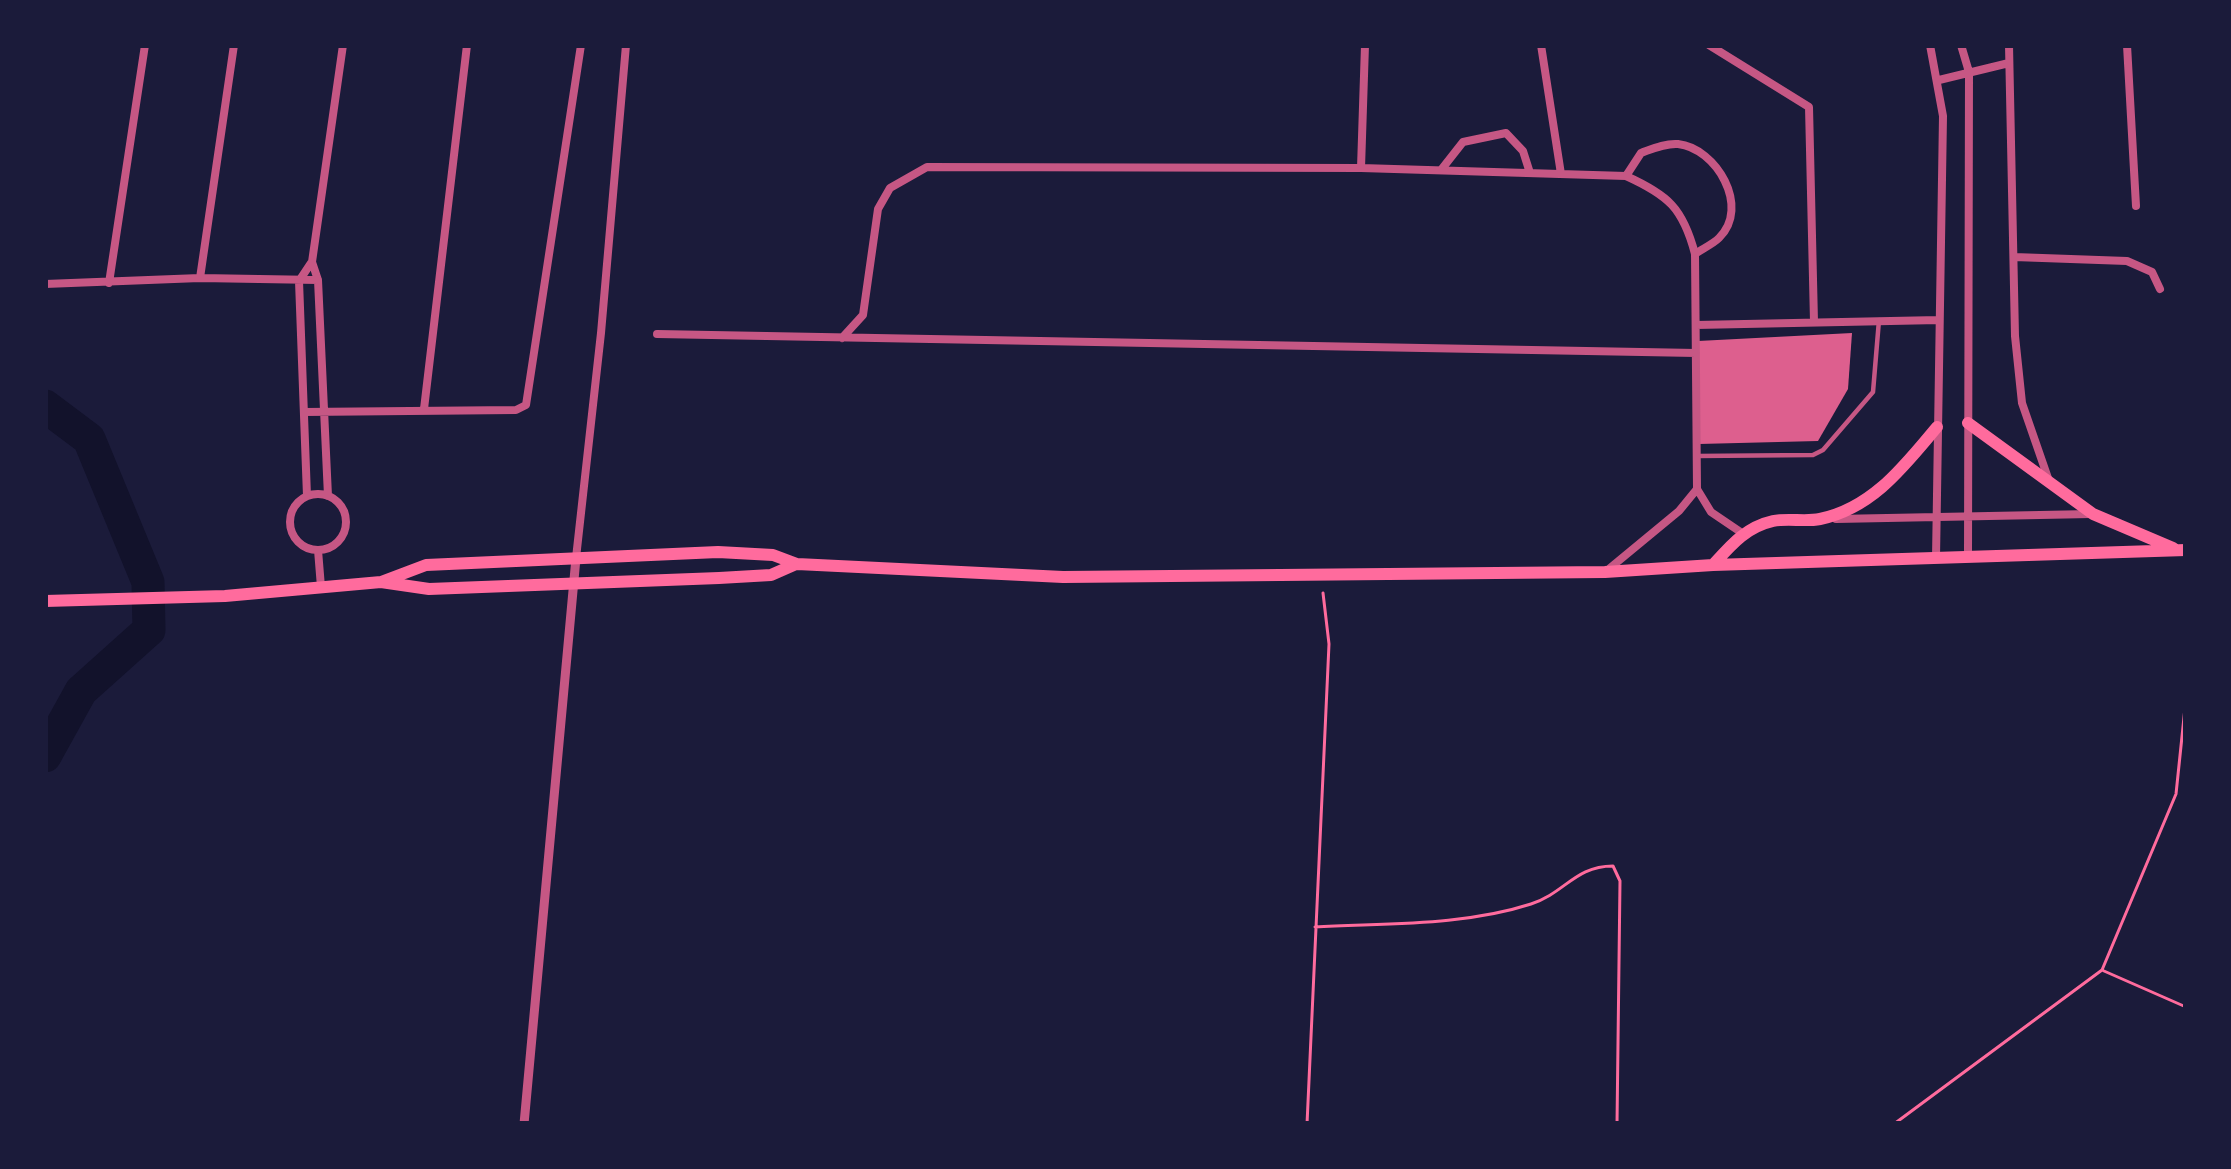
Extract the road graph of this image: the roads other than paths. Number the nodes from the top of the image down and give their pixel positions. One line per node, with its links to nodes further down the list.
1 (146, 45): 29 (street)
2 (234, 45): 26 (street)
3 (343, 45): 25 (street)
4 (467, 45): 39 (street)
5 (581, 45): 39 (street)
6 (626, 45): 56 (street)
7 (1365, 45): 17 (street)
8 (1541, 45): 20 (street)
9 (1709, 45): 34 (street)
10 (1930, 45): 16 (street)
11 (1961, 45): 15 (street)
12 (2008, 45): 14 (street)
13 (2127, 45): 22 (street)
14 (2009, 63): 15 (street); 24 (street)
15 (1970, 73): 16 (street); 42 (street)
16 (1939, 80): 33 (street)
17 (1361, 168): 18 (street); 37 (street)
18 (1442, 170): 19 (street); 19 (street)
19 (1530, 173): 20 (street)
20 (1561, 174): 21 (street)
21 (1626, 176): 23 (street); 23 (street)
22 (2136, 206)
23 (1695, 254): 35 (street)
24 (2014, 257): 31 (street); 45 (street)
25 (312, 262): 27 (street); 28 (street)
26 (200, 278): 27 (street); 29 (street)
27 (299, 280): 28 (street); 40 (street)
28 (318, 280): 41 (street)
29 (109, 283): 30 (street)
30 (45, 284)
31 (2160, 289)
32 (1879, 320): 33 (street); 34 (street); 44 (lane)
33 (1939, 320): 43 (street)
34 (1814, 322): 35 (street)
35 (1696, 325): 38 (street)
36 (657, 334): 37 (street)
37 (842, 338): 38 (street)
38 (1696, 353): 44 (street)
39 (424, 409): 41 (street)
40 (304, 412): 41 (street); 47 (street)
41 (324, 412): 48 (street)
42 (1968, 423): 45 (main road); 51 (street)
43 (1937, 427): 50 (street); 52 (main road)
44 (1697, 456): 46 (street)
45 (2048, 479): 49 (main road)
46 (1697, 489): 53 (street); 61 (street)
47 (307, 496): 48 (street); 54 (street)
48 (328, 496): 54 (street)
49 (2093, 514): 51 (street); 55 (main road)
50 (1936, 517): 51 (street); 52 (street); 57 (street)
51 (1967, 517): 58 (street)
52 (1820, 519): 53 (main road)
53 (1742, 533): 60 (main road)
54 (318, 550): 64 (street)
55 (2183, 550): 58 (main road)
56 (575, 558): 59 (main road); 62 (main road); 63 (street)
57 (1936, 558): 58 (main road); 60 (main road)
58 (1967, 559)
59 (797, 564): 61 (main road); 63 (main road)
60 (1713, 565): 61 (main road)
61 (1605, 572)
62 (381, 582): 63 (main road); 64 (main road)
63 (573, 585): 66 (street)
64 (321, 587): 65 (main road)
65 (45, 601)
66 (524, 1124)

